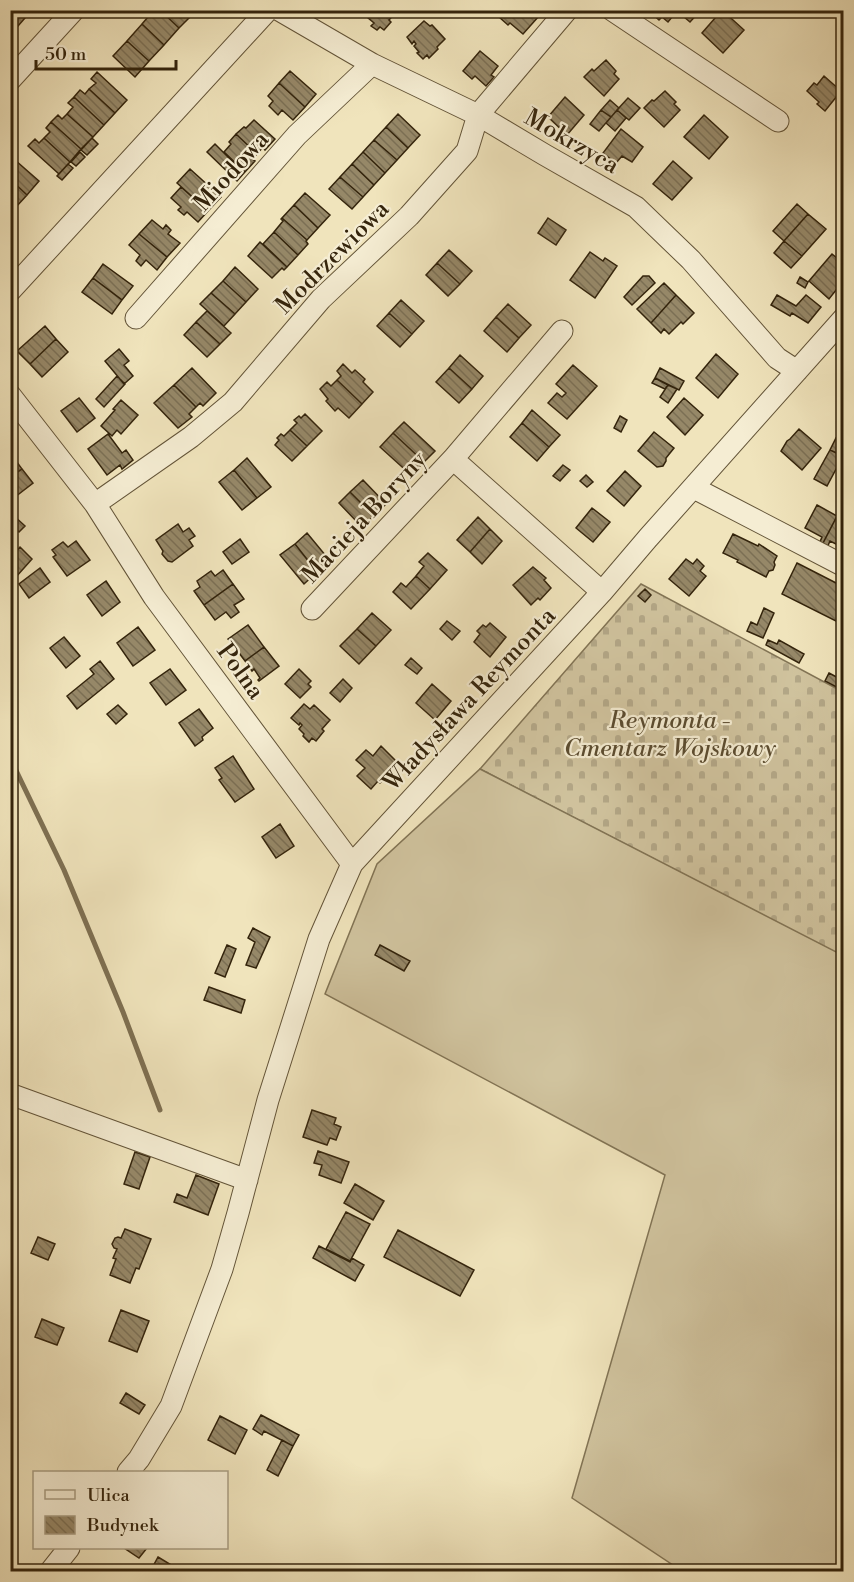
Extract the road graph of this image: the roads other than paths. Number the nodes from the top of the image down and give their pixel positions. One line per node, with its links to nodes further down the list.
1 (74, 10): 7 (street)
2 (268, 10): 10 (street)
3 (279, 10): 6 (street, Mokrzyca)
4 (567, 10): 8 (street, Modrzewiowa)
5 (612, 10): 9 (street)
6 (372, 64): 8 (street, Mokrzyca); 11 (street, Miodowa)
7 (10, 80)
8 (478, 115): 14 (street, Mokrzyca); 18 (street, Modrzewiowa)
9 (778, 121)
10 (10, 291)
11 (136, 318)
12 (843, 318): 14 (street, Władysława Reymonta)
13 (562, 331): 16 (street, Macieja Boryny)
14 (797, 370): 17 (street, Władysława Reymonta)
15 (10, 394): 18 (street, Polna)
16 (453, 459): 20 (street, Macieja Boryny); 21 (street, Macieja Boryny)
17 (694, 488): 19 (street); 20 (street, Władysława Reymonta)
18 (95, 504): 22 (street, Polna)
19 (843, 566)
20 (602, 592): 22 (street, Władysława Reymonta)
21 (312, 609)
22 (352, 864): 24 (street, Władysława Reymonta)
23 (10, 1094): 24 (street)
24 (247, 1180): 25 (street, Władysława Reymonta)
25 (131, 1471)
26 (68, 1549): 27 (street)
27 (50, 1572)

